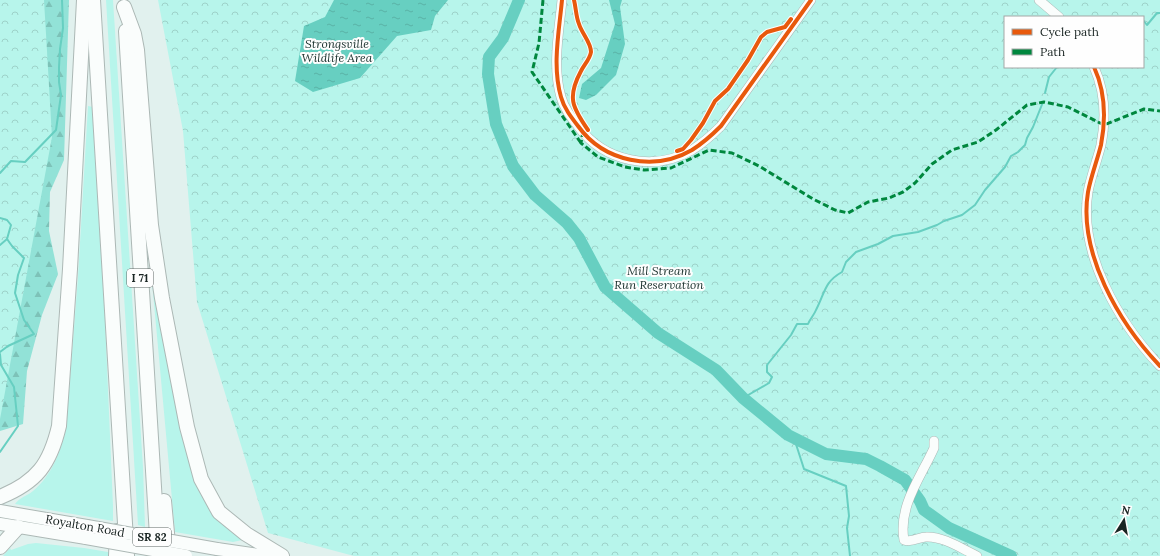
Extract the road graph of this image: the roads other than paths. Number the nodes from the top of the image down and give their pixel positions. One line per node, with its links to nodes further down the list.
1 (84, 0): 13 (highway)
2 (93, 0): 10 (highway, I 71)
3 (562, 0): 4 (street)
4 (811, 0)
5 (1040, 0): 7 (street)
6 (124, 4): 11 (highway, I 71); 25 (highway)
7 (1058, 16)
8 (1094, 68): 9 (street)
9 (1160, 366)
10 (119, 423): 19 (highway); 20 (highway, I 71)
11 (151, 433): 21 (highway, I 71); 22 (highway)
12 (934, 440): 26 (street)
13 (0, 497)
14 (0, 511): 17 (main road, Royalton Road / SR 82)
15 (0, 524): 16 (main road, Royalton Road / SR 82)
16 (18, 527): 17 (main road, Royalton Road / SR 82); 18 (highway)
17 (86, 532): 23 (main road, Royalton Road / SR 82, bridge); 24 (main road, Royalton Road / SR 82, bridge)
18 (0, 547)
19 (116, 556)
20 (127, 556)
21 (158, 556)
22 (170, 556)
23 (186, 556)
24 (265, 556)
25 (282, 556)
26 (977, 556)

